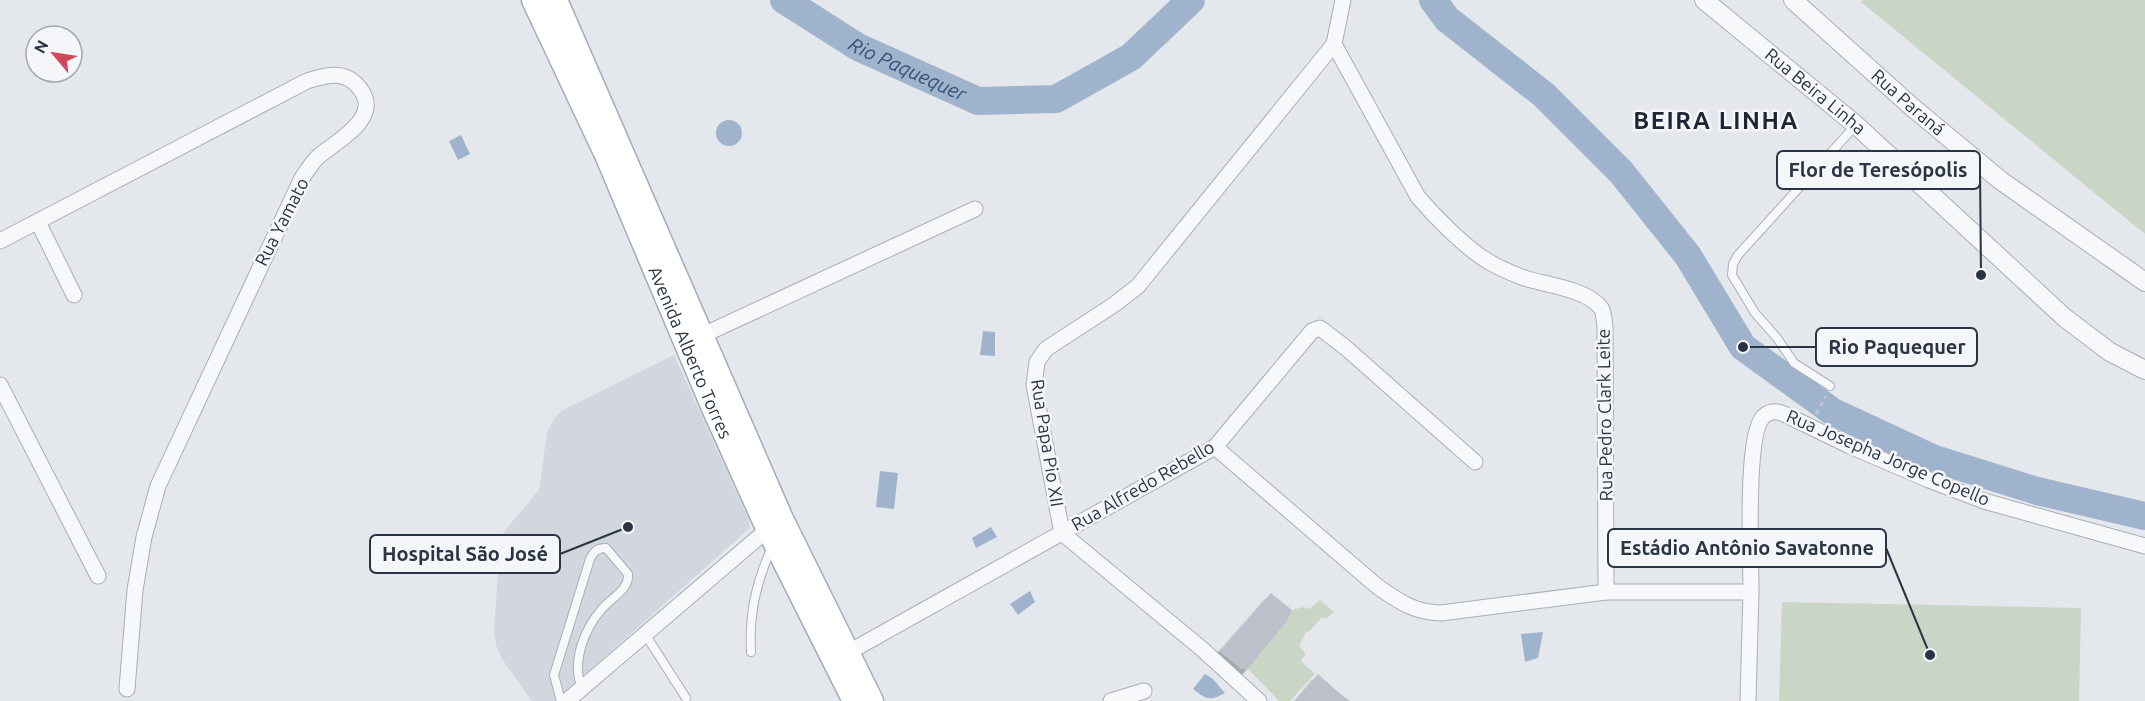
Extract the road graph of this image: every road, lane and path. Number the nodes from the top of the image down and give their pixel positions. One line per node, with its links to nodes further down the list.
1 (533, 0): 20 (main road, Avenida Alberto Torres)
2 (556, 0): 13 (main road, Avenida Alberto Torres)
3 (1343, 0): 6 (street, Rua Papa Pio XII)
4 (1704, 0): 7 (street, Rua Beira Linha)
5 (1793, 0): 11 (street, Rua Paraná)
6 (1334, 44): 21 (street, Rua Papa Pio XII); 24 (street, Rua Pedro Clark Leite)
7 (1856, 125): 14 (street, Rua Beira Linha); 16 (lane)
8 (975, 209): 13 (street)
9 (38, 222): 10 (street, Rua Yamato); 12 (street); 30 (street, Rua Yamato)
10 (0, 241)
11 (2145, 282)
12 (74, 295)
13 (701, 336): 20 (main road, Avenida Alberto Torres)
14 (2145, 370)
15 (0, 385): 23 (street)
16 (1829, 388): 17 (path)
17 (1813, 419)
18 (1215, 447): 19 (street, Rua Alfredo Rebello); 21 (street, Rua Alfredo Rebello); 24 (street)
19 (1475, 462)
20 (774, 530): 26 (street); 27 (lane); 28 (main road, Avenida Alberto Torres); 35 (main road, Avenida Alberto Torres)
21 (1062, 533): 28 (street, Rua Alfredo Rebello); 38 (street, Rua Papa Pio XII)
22 (2145, 546): 25 (street, Rua Josepha Jorge Copello)
23 (98, 576)
24 (1606, 592): 25 (street)
25 (1750, 592): 39 (street, Rua Josepha Jorge Copello)
26 (645, 634): 29 (street); 32 (lane)
27 (751, 652)
28 (849, 652): 36 (main road, Avenida Alberto Torres)
29 (582, 688): 33 (lane); 34 (street)
30 (127, 689)
31 (1144, 691): 37 (street)
32 (686, 698)
33 (561, 701)
34 (567, 701)
35 (854, 701)
36 (873, 701)
37 (1111, 701)
38 (1259, 701)
39 (1748, 701)

